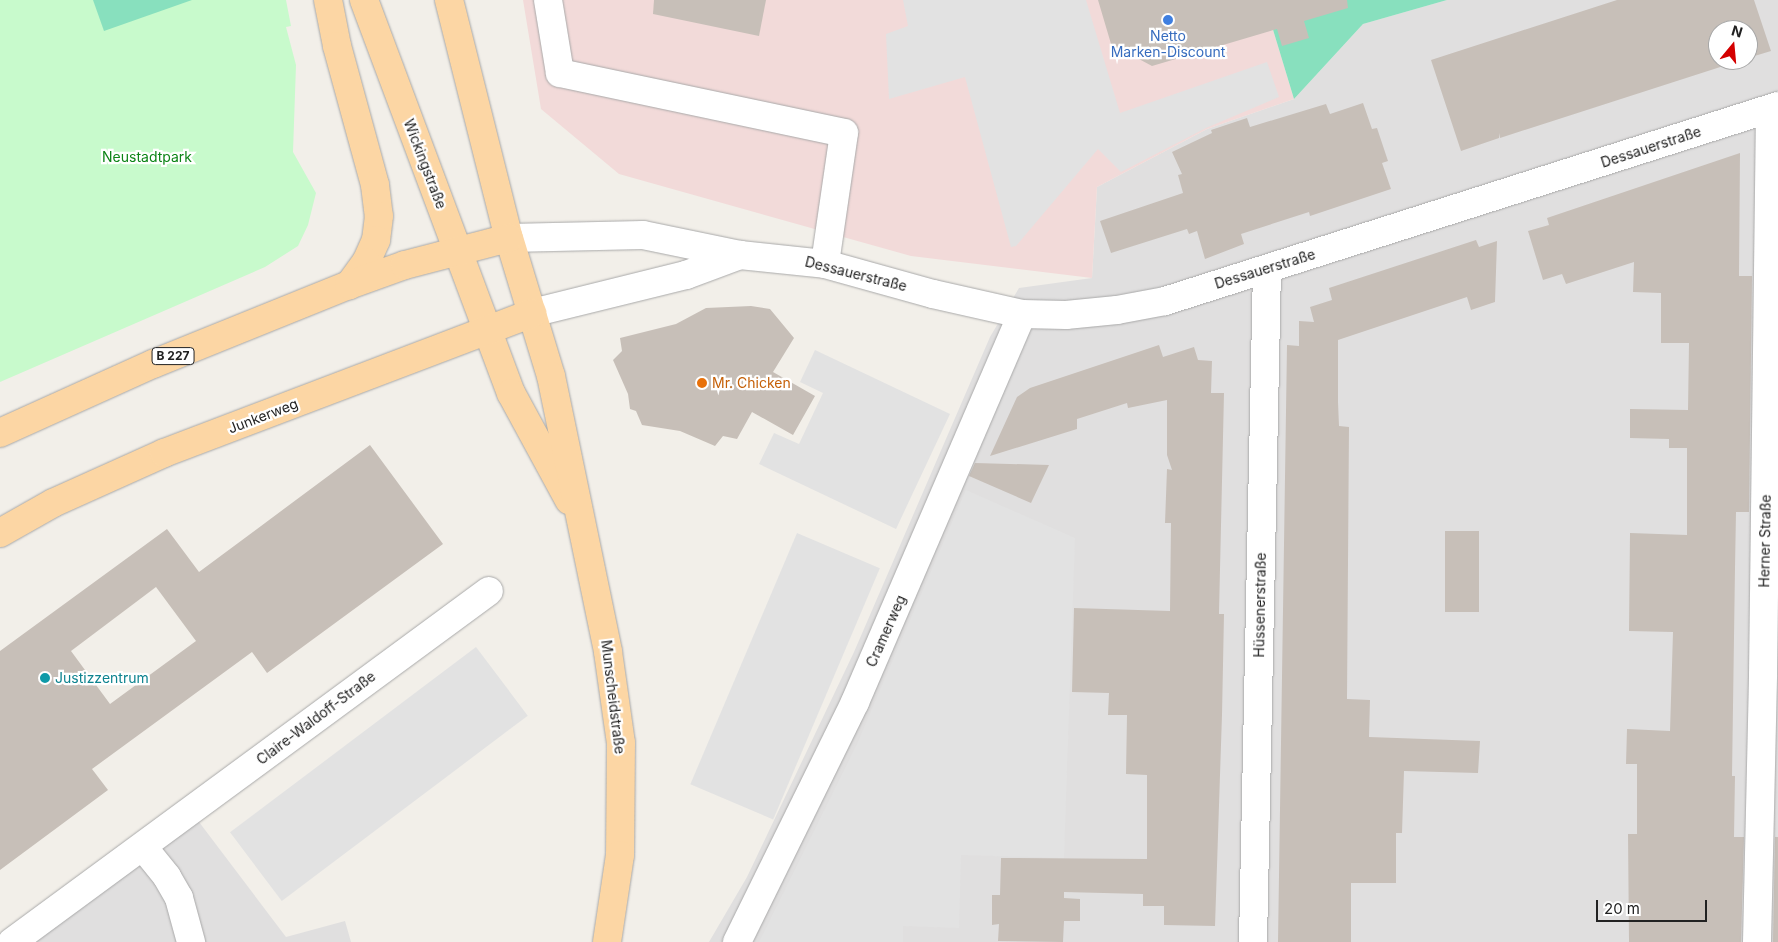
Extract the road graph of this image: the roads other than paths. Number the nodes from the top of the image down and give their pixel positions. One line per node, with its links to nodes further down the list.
1 (328, 0): 11 (main road)
2 (364, 0): 7 (main road, Wickingstraße)
3 (450, 0): 6 (main road)
4 (548, 0): 9 (street)
5 (1774, 108): 10 (street, Dessauerstraße); 19 (street, Herner Straße)
6 (509, 238): 7 (main road); 8 (street, Dessauerstraße); 12 (main road)
7 (458, 249): 11 (main road); 14 (main road, Wickingstraße)
8 (740, 255): 9 (street, Dessauerstraße); 12 (street, Dessauerstraße)
9 (825, 264): 13 (street, Dessauerstraße)
10 (1267, 269): 13 (street, Dessauerstraße); 25 (street, Hüssenerstraße)
11 (349, 285): 15 (main road, B 227)
12 (532, 313): 14 (main road, Junkerweg); 16 (main road, Munscheidstraße)
13 (1022, 314): 24 (street, Cramerweg)
14 (486, 328): 16 (main road, Munscheidstraße); 17 (main road, Junkerweg)
15 (0, 433)
16 (578, 515): 23 (main road, Munscheidstraße)
17 (0, 533)
18 (489, 591): 20 (street, Claire-Waldoff-Straße)
19 (1771, 675): 26 (street, Herner Straße)
20 (143, 846): 21 (street, Claire-Waldoff-Straße); 22 (street)
21 (12, 942)
22 (191, 942)
23 (608, 942)
24 (737, 942)
25 (1253, 942)
26 (1757, 942)

